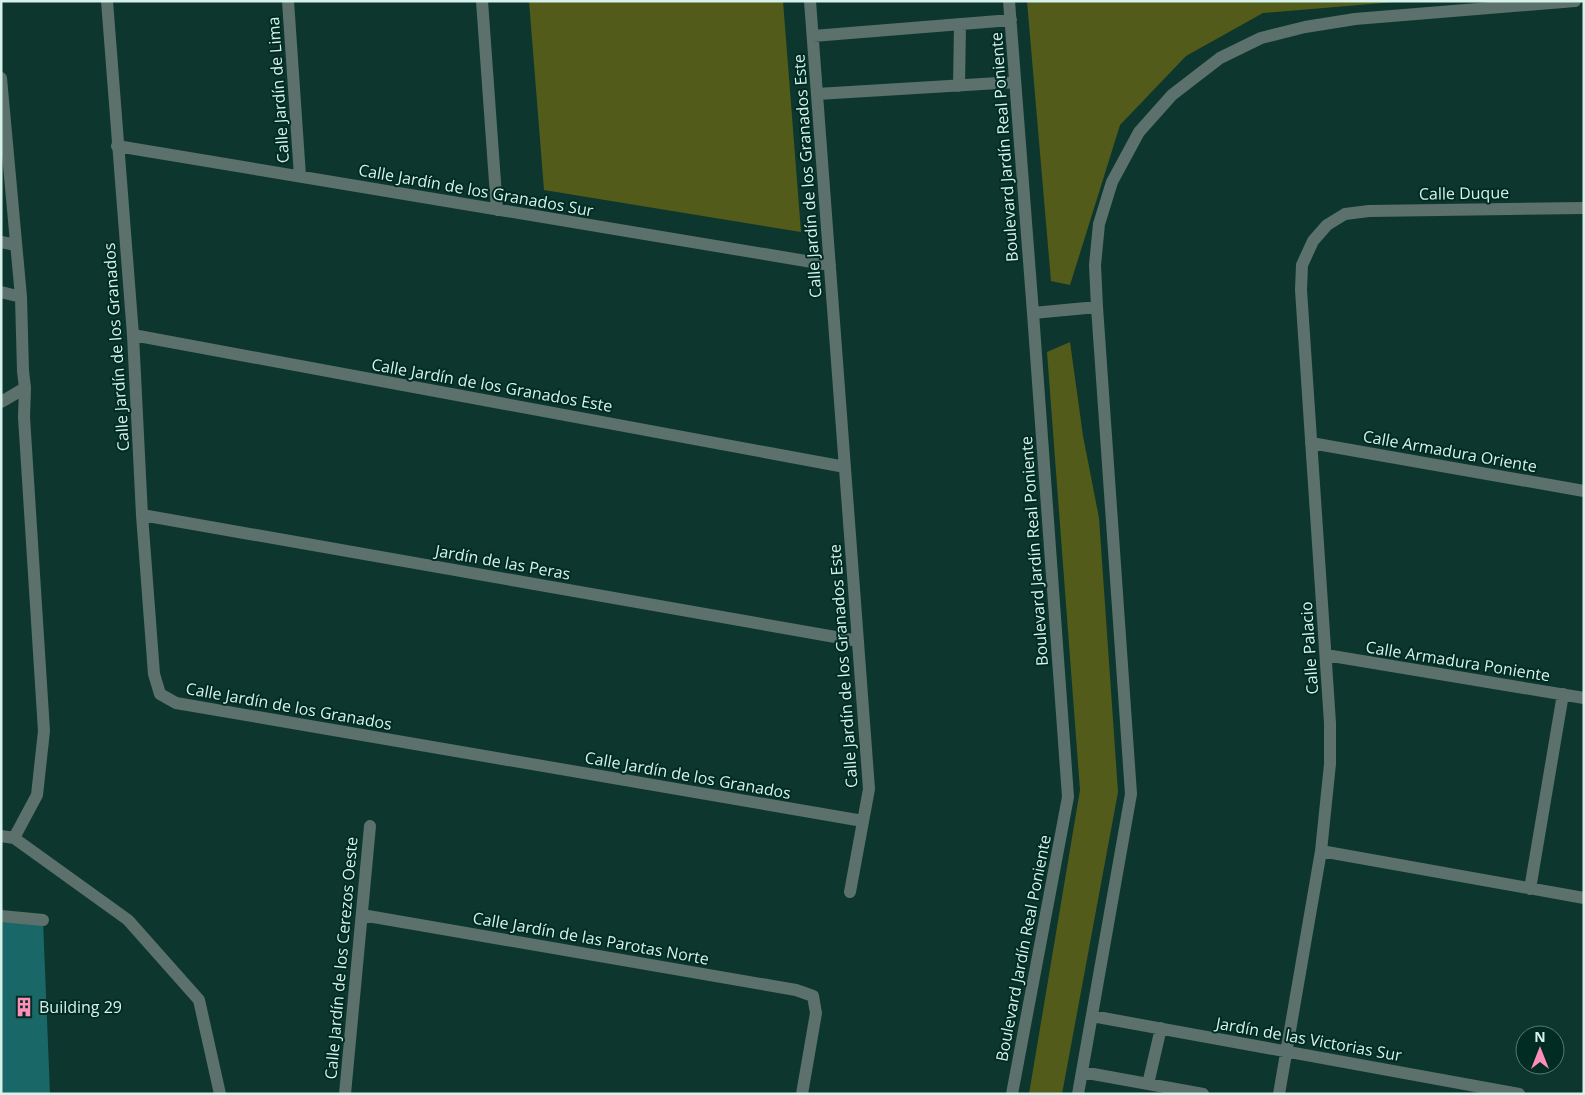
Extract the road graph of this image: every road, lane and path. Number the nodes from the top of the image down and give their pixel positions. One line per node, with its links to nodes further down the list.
1 (107, 1): 14 (street, Calle Jardín de los Granados)
2 (288, 1): 15 (street, Calle Jardín de Lima)
3 (482, 1): 17 (street)
4 (810, 1): 9 (street, Calle Jardín de los Granados Este)
5 (1009, 1): 7 (street, Boulevard Jardín Real Poniente)
6 (1575, 1): 24 (street)
7 (1011, 20): 8 (street); 11 (street, Boulevard Jardín Real Poniente)
8 (960, 24): 9 (street); 12 (street)
9 (813, 36): 13 (street, Calle Jardín de los Granados Este)
10 (1, 78): 20 (street)
11 (1015, 82): 12 (street); 25 (street, Boulevard Jardín Real Poniente)
12 (959, 86): 13 (street)
13 (817, 94): 21 (street, Calle Jardín de los Granados Este)
14 (118, 146): 15 (street, Calle Jardín de los Granados Sur); 26 (street, Calle Jardín de los Granados)
15 (300, 176): 17 (street, Calle Jardín de los Granados Sur)
16 (1584, 208): 18 (street, Calle Duque)
17 (497, 210): 21 (street, Calle Jardín de los Granados Sur)
18 (1344, 214): 29 (street, Calle Palacio)
19 (1, 242): 20 (street)
20 (16, 245): 23 (street)
21 (830, 265): 30 (street, Calle Jardín de los Granados Este)
22 (1, 292): 23 (street)
23 (21, 297): 27 (street)
24 (1097, 307): 25 (street); 48 (street)
25 (1034, 313): 56 (street, Boulevard Jardín Real Poniente)
26 (132, 336): 30 (street, Calle Jardín de los Granados Este); 32 (street, Calle Jardín de los Granados)
27 (25, 388): 28 (street); 40 (street)
28 (1, 402)
29 (1312, 443): 31 (street, Calle Armadura Oriente); 34 (street, Calle Palacio)
30 (845, 467): 33 (street, Calle Jardín de los Granados Este)
31 (1584, 491)
32 (142, 514): 33 (street, Jardín de las Peras); 37 (street, Calle Jardín de los Granados)
33 (858, 642): 37 (street, Calle Jardín de los Granados Este)
34 (1326, 655): 35 (street, Calle Armadura Poniente); 41 (street, Calle Palacio)
35 (1563, 694): 36 (street, Calle Armadura Poniente); 42 (street)
36 (1584, 698)
37 (863, 821): 43 (street, Calle Jardín de los Granados Este)
38 (370, 826): 45 (street, Calle Jardín de los Cerezos Oeste)
39 (1, 836): 40 (street)
40 (14, 838): 53 (street)
41 (1321, 851): 42 (street); 50 (street, Calle Palacio)
42 (1530, 889): 44 (street)
43 (850, 892)
44 (1584, 898)
45 (362, 915): 54 (street, Calle Jardín de los Cerezos Oeste); 55 (street, Calle Jardín de las Parotas Norte)
46 (1, 916): 47 (street)
47 (43, 920)
48 (1092, 1016): 49 (street, Jardín de las Victorias Sur); 51 (street)
49 (1161, 1028): 50 (street, Jardín de las Victorias Sur); 52 (street)
50 (1286, 1051): 59 (street, Calle Palacio); 60 (street, Jardín de las Victorias Sur)
51 (1082, 1072): 52 (street); 57 (street)
52 (1148, 1084): 58 (street)
53 (220, 1094)
54 (345, 1094)
55 (802, 1094)
56 (1012, 1094)
57 (1078, 1094)
58 (1203, 1094)
59 (1278, 1094)
60 (1519, 1094)

